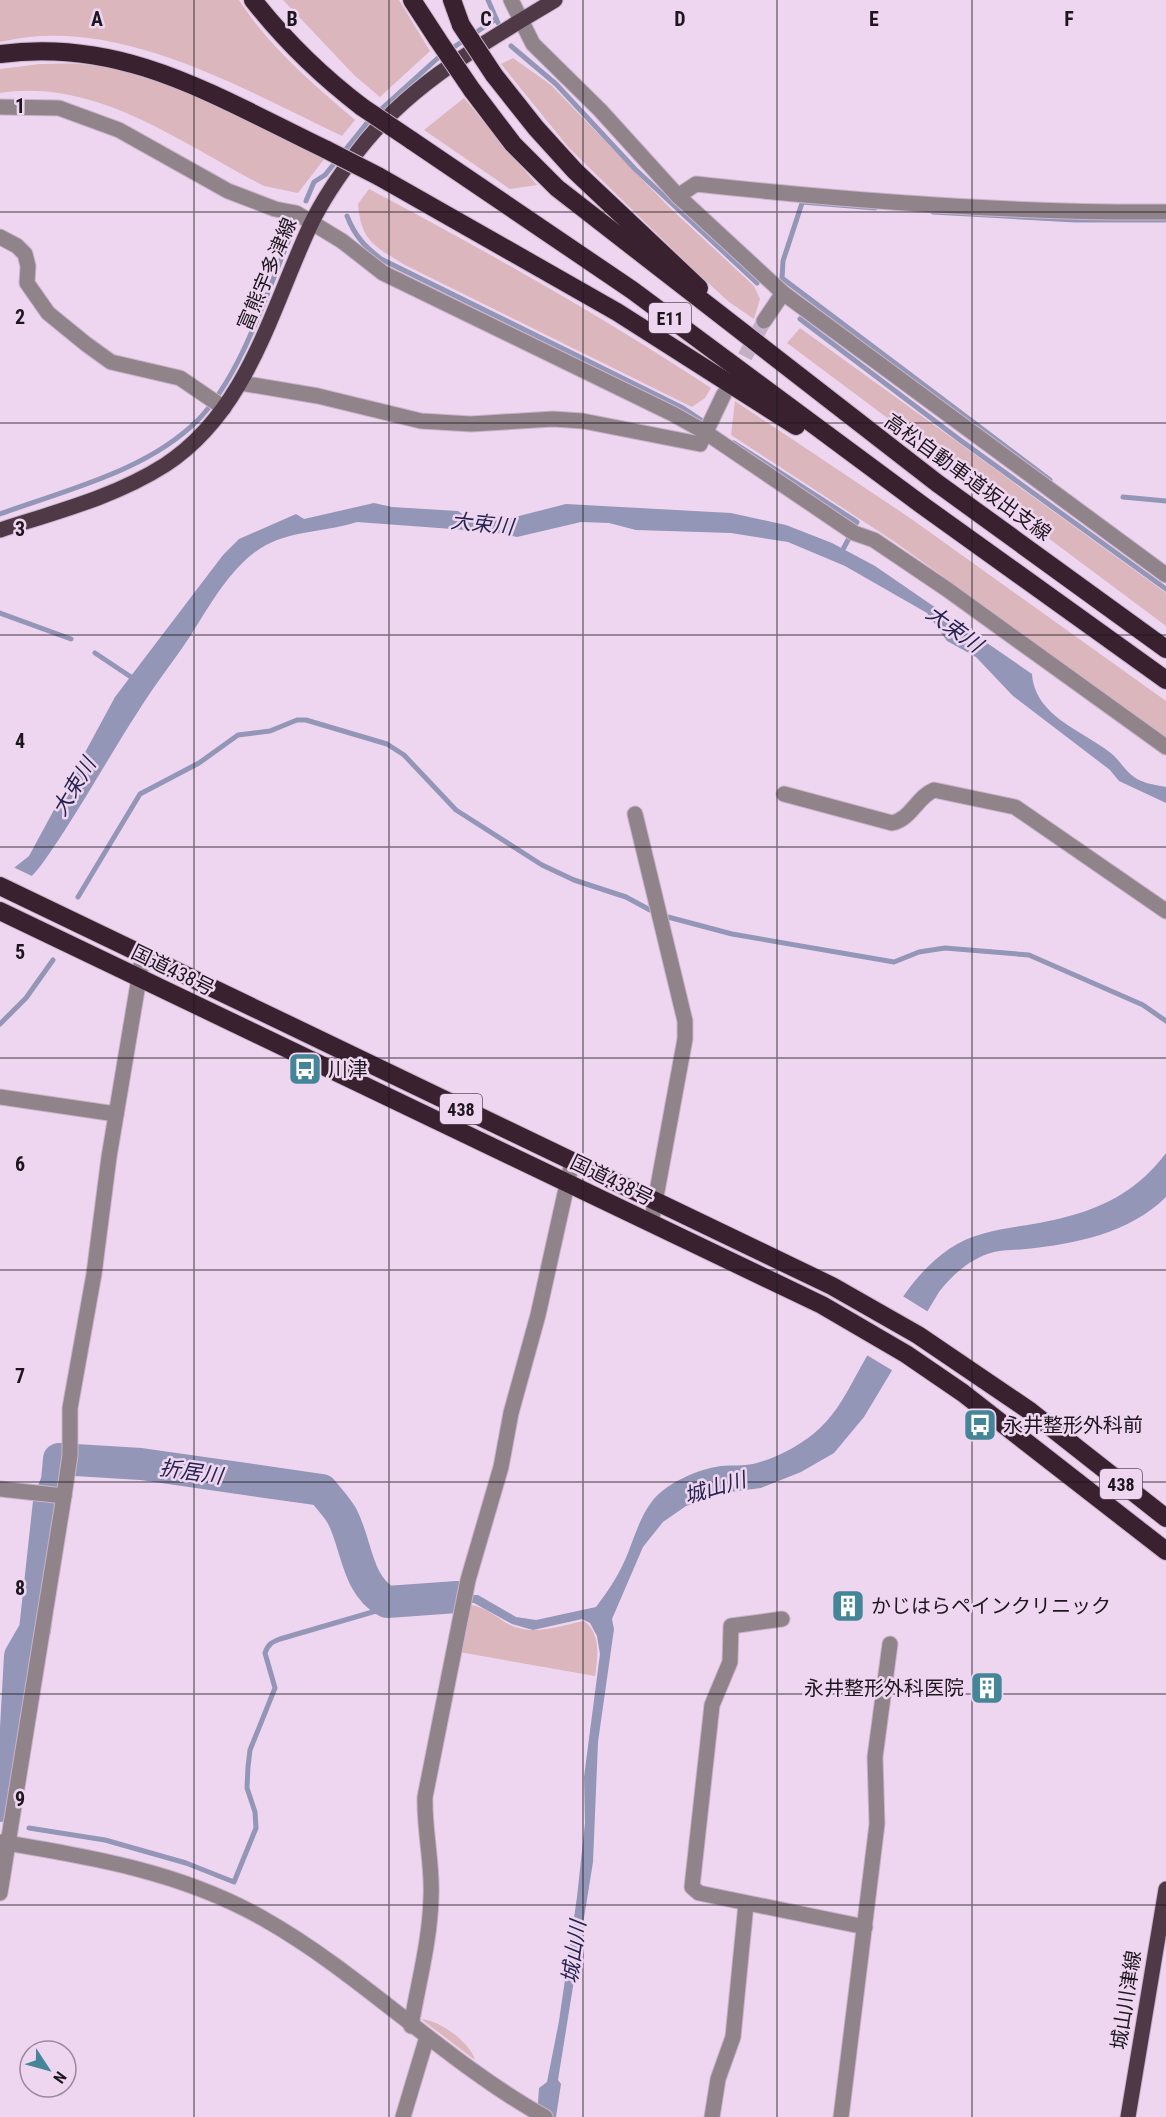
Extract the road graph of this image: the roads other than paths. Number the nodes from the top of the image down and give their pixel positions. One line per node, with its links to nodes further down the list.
1 (253, 0): 20 (highway, E11, bridge)
2 (412, 0): 15 (highway, bridge)
3 (452, 0): 15 (highway, bridge)
4 (511, 0): 6 (street)
5 (555, 0): 6 (main road, 富熊宇多津線)
6 (520, 21): 9 (street); 11 (main road, 富熊宇多津線)
7 (0, 54): 20 (highway, bridge)
8 (0, 107): 11 (street)
9 (678, 196): 10 (street); 13 (street)
10 (1166, 212)
11 (312, 222): 16 (main road, 富熊宇多津線); 19 (street)
12 (0, 237): 18 (street)
13 (783, 293): 14 (street); 22 (street)
14 (764, 321)
15 (748, 336): 23 (highway, 高松自動車道坂出支線)
16 (241, 383): 18 (main road, 富熊宇多津線); 19 (street)
17 (724, 394): 19 (street)
18 (216, 402): 21 (main road, 富熊宇多津線)
19 (708, 428): 25 (street)
20 (922, 505): 24 (highway, E11)
21 (0, 530)
22 (1166, 574)
23 (1166, 649)
24 (1166, 680)
25 (1166, 747)
26 (784, 794): 30 (street)
27 (635, 814): 37 (street)
28 (0, 886): 31 (highway, 国道438号 / 438)
29 (0, 911): 32 (highway, 国道438号 / 438)
30 (1166, 911)
31 (143, 954): 32 (street); 35 (highway, 国道438号 / 438)
32 (138, 978): 34 (street); 36 (highway, 国道438号 / 438)
33 (0, 1097): 34 (street)
34 (116, 1114): 40 (street)
35 (572, 1162): 36 (street); 37 (highway, 国道438号 / 438)
36 (566, 1182): 38 (highway, 国道438号 / 438); 50 (street)
37 (656, 1200): 38 (street); 41 (highway, 国道438号 / 438)
38 (651, 1224): 42 (highway, 国道438号 / 438)
39 (0, 1490): 40 (street)
40 (56, 1495): 45 (street)
41 (1163, 1514)
42 (1166, 1551)
43 (782, 1619): 48 (street)
44 (890, 1644): 49 (street)
45 (4, 1842): 47 (street); 50 (street)
46 (1166, 1889): 56 (main road, 城山川津線)
47 (0, 1893)
48 (746, 1904): 49 (street); 54 (street)
49 (865, 1927): 55 (street)
50 (411, 2026): 51 (street)
51 (427, 2037): 52 (street); 53 (street)
52 (403, 2117)
53 (545, 2117)
54 (712, 2117)
55 (840, 2117)
56 (1128, 2117)

